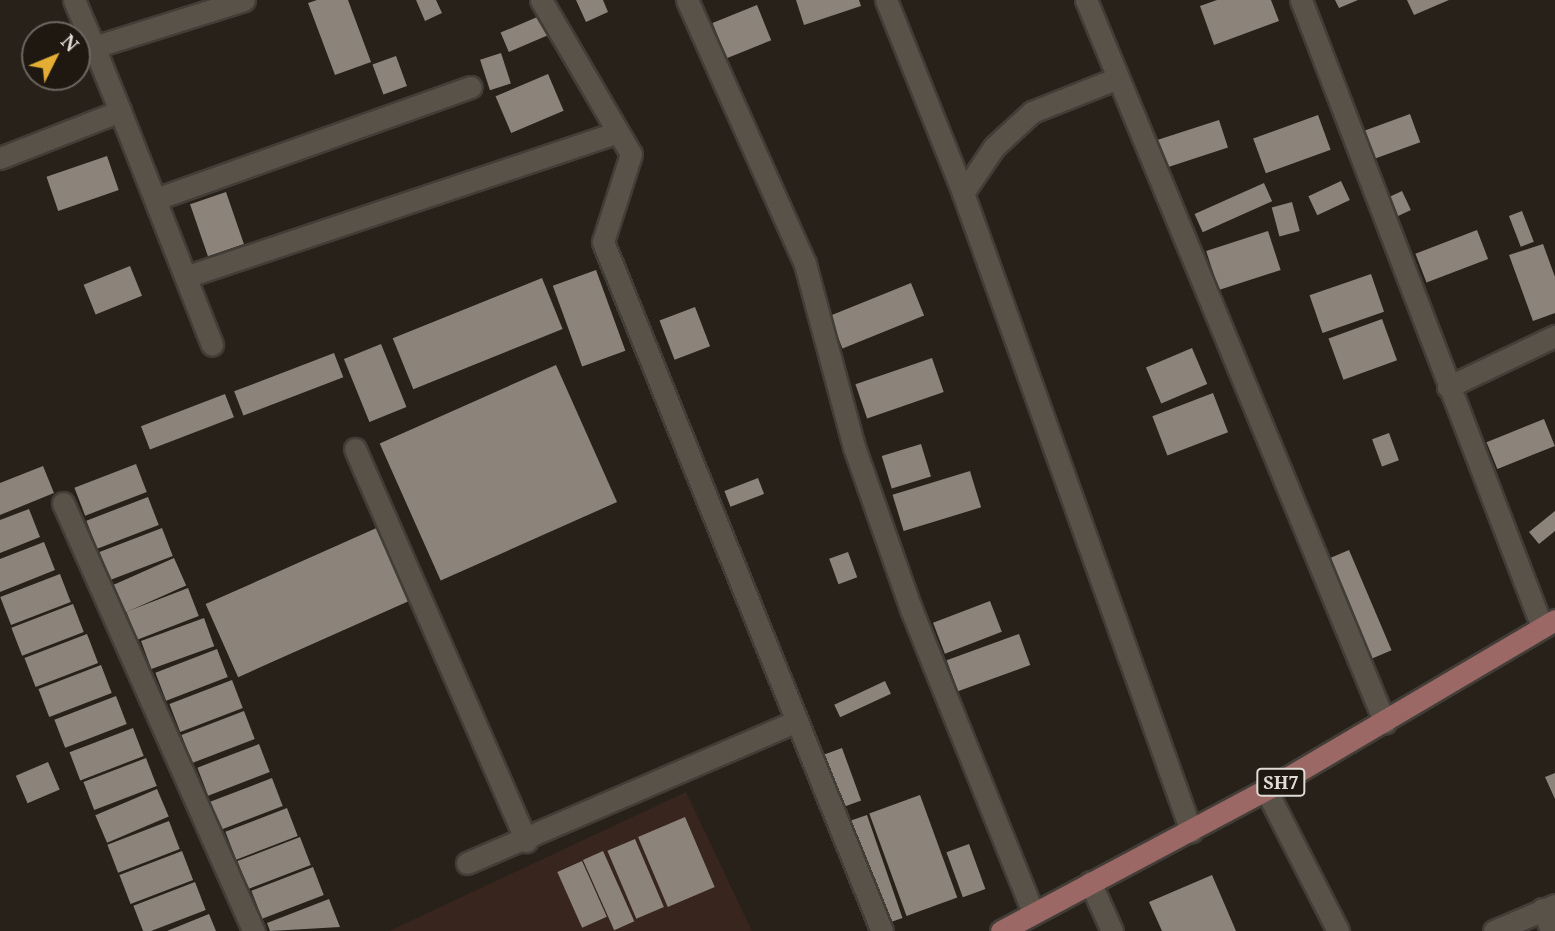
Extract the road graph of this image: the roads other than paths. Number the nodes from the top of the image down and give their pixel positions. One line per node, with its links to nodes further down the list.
1 (74, 0): 8 (street)
2 (244, 0): 8 (street)
3 (541, 0): 12 (street)
4 (687, 0): 31 (street)
5 (886, 0): 14 (street)
6 (1086, 0): 9 (street)
7 (1301, 0): 19 (street)
8 (94, 47): 11 (street)
9 (1118, 79): 14 (street); 24 (street)
10 (471, 87): 15 (street)
11 (120, 111): 13 (street); 15 (street)
12 (618, 132): 16 (street); 23 (street)
13 (0, 158)
14 (963, 193): 26 (street)
15 (156, 199): 16 (street)
16 (188, 276): 18 (street)
17 (1555, 336): 19 (street)
18 (212, 345)
19 (1448, 387): 22 (street)
20 (355, 449): 27 (street)
21 (64, 503): 32 (street)
22 (1549, 623): 24 (main road, SH7)
23 (796, 721): 27 (street); 33 (street)
24 (1385, 723): 25 (main road, SH7)
25 (1266, 790): 26 (main road, SH7); 36 (street)
26 (1191, 831): 29 (main road, SH7)
27 (526, 841): 28 (street)
28 (467, 863)
29 (1090, 882): 31 (main road, SH7); 35 (street)
30 (1548, 907): 37 (street); 38 (street)
31 (1033, 912): 34 (main road, SH7)
32 (254, 931)
33 (882, 931)
34 (1001, 931)
35 (1112, 931)
36 (1338, 931)
37 (1494, 931)
38 (1552, 931)

